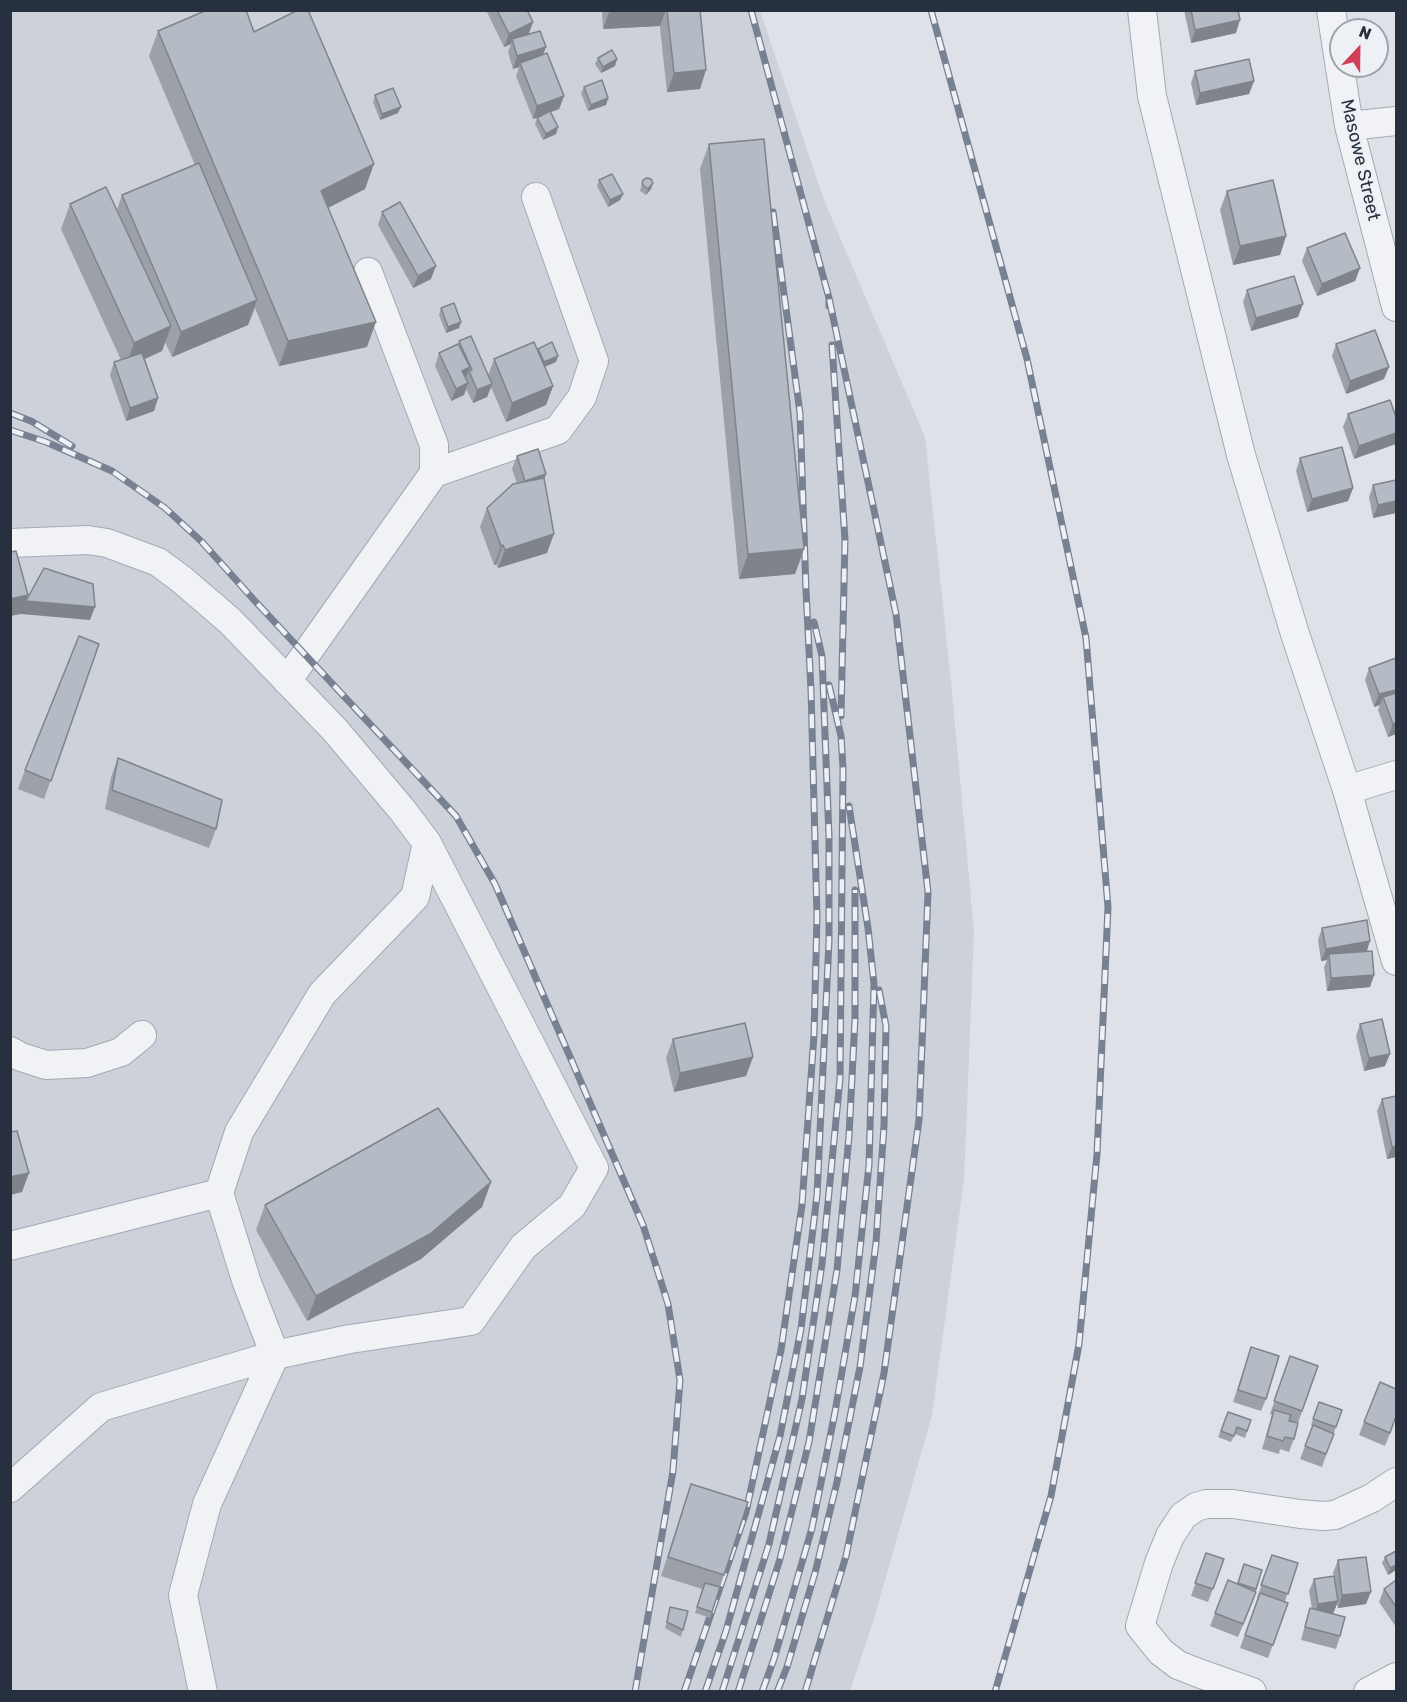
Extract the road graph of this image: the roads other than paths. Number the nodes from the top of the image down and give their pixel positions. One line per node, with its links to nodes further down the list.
1 (1142, 10): 12 (street)
2 (1331, 10): 4 (street, Masowe Street)
3 (1396, 121): 4 (street)
4 (1349, 126): 7 (street, Masowe Street)
5 (536, 197): 8 (street)
6 (368, 272): 8 (street)
7 (1396, 305)
8 (434, 473): 10 (street)
9 (10, 543): 10 (street)
10 (287, 681): 13 (street)
11 (1396, 775): 12 (street)
12 (1347, 790): 14 (street)
13 (427, 843): 17 (street); 19 (street)
14 (1396, 961)
15 (142, 1035): 16 (street)
16 (10, 1051)
17 (219, 1193): 18 (street); 19 (street)
18 (10, 1246)
19 (275, 1355): 21 (street); 23 (street)
20 (1396, 1482): 24 (street)
21 (10, 1488)
22 (1396, 1677): 25 (street)
23 (203, 1692)
24 (1252, 1692)
25 (1368, 1692)

